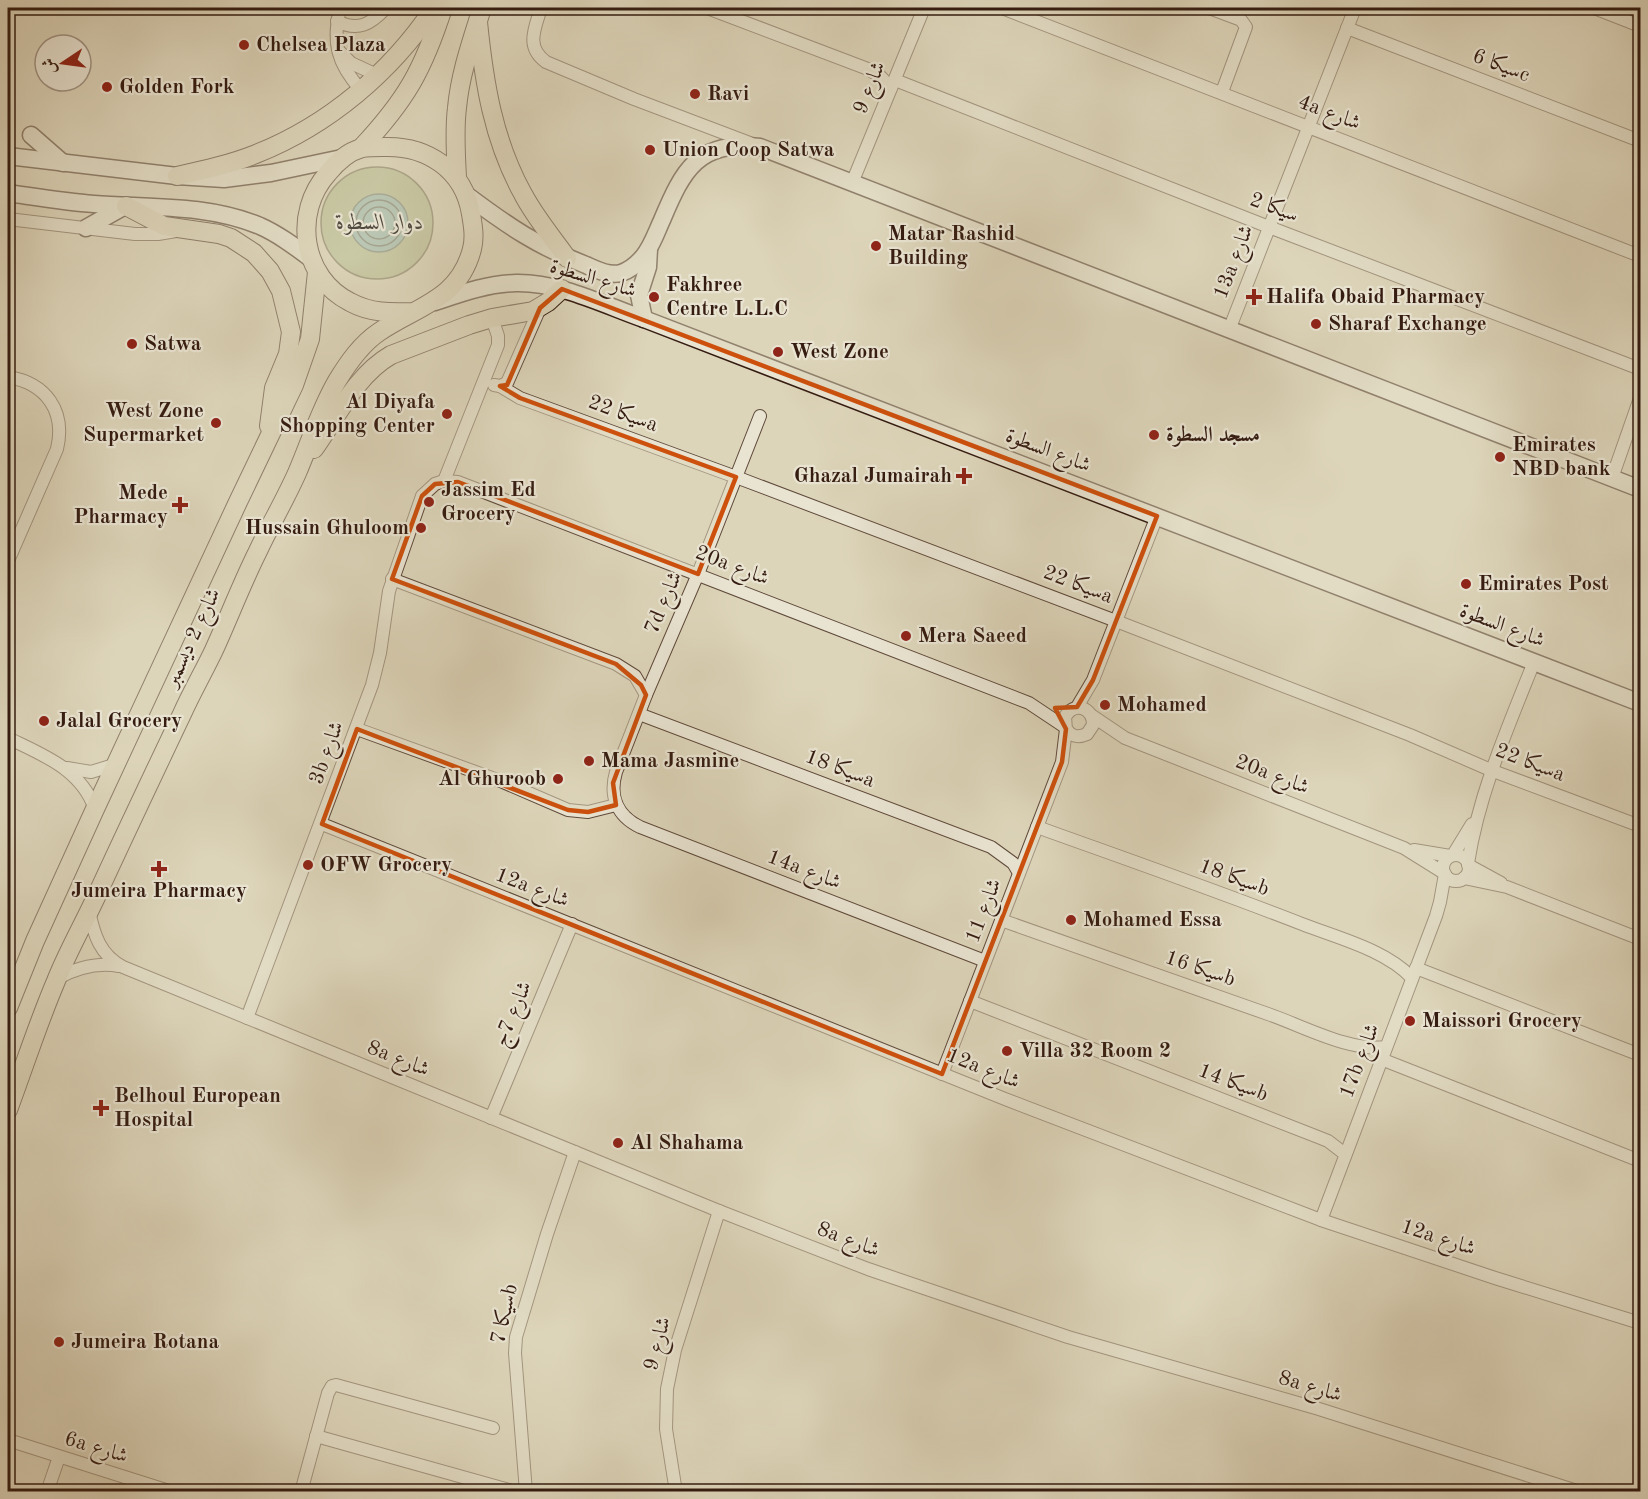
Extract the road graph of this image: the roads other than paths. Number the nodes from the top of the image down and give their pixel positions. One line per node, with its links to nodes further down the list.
1 (340, 8): 13 (street)
2 (386, 8): 13 (street)
3 (434, 8): 17 (main road)
4 (443, 8): 25 (main road)
5 (541, 8): 24 (street, شارع السطوة)
6 (706, 8): 18 (street, سيكا 2)
7 (924, 8): 18 (street, شارع 9)
8 (1002, 8): 20 (street, 4a شارع)
9 (1209, 8): 20 (street)
10 (1355, 8): 15 (street, 13a شارع)
11 (1593, 8): 14 (street)
12 (480, 15): 30 (main road); 41 (main road)
13 (337, 21): 16 (street)
14 (1641, 26)
15 (1347, 28): 21 (street, 13a شارع); 23 (street, سيكا 6c)
16 (338, 50): 17 (street); 19 (street)
17 (377, 75): 19 (main road)
18 (893, 84): 31 (street, شارع 9); 36 (street, سيكا 2)
19 (361, 90): 29 (main road)
20 (1222, 92): 21 (street, 4a شارع)
21 (1309, 126): 36 (street, 13a شارع); 40 (street, 4a شارع)
22 (31, 135): 28 (main road)
23 (1641, 141)
24 (760, 147): 31 (main road, شارع السطوة); 39 (main road, شارع السطوة)
25 (361, 148): 27 (main road); 30 (main road)
26 (8, 156): 28 (main road)
27 (342, 158): 29 (main road); 42 (main road)
28 (63, 163): 29 (main road)
29 (177, 176)
30 (457, 178): 33 (main road)
31 (852, 183): 49 (main road, شارع السطوة)
32 (8, 193): 34 (main road)
33 (468, 196): 41 (main road, شارع السطوة); 44 (main road)
34 (126, 206): 37 (main road); 38 (main road); 42 (main road)
35 (8, 219): 37 (street)
36 (1269, 227): 49 (street, 13a شارع); 50 (street, سيكا 2)
37 (86, 228): 38 (street)
38 (181, 229): 56 (main road)
39 (650, 248): 41 (main road, شارع السطوة); 48 (main road)
40 (1641, 256)
41 (567, 258)
42 (314, 266): 46 (main road); 56 (main road, شارع 2 ديسمبر)
43 (562, 290): 44 (main road, شارع السطوة); 45 (main road); 48 (main road, شارع السطوة)
44 (434, 303): 46 (main road)
45 (540, 308): 47 (main road); 53 (street)
46 (413, 312): 57 (main road, شارع 2 ديسمبر)
47 (492, 318): 52 (street); 57 (main road)
48 (644, 319): 62 (main road, شارع السطوة)
49 (1229, 330): 59 (main road, شارع السطوة)
50 (1641, 369)
51 (8, 377): 63 (street)
52 (484, 381): 53 (street); 60 (street)
53 (500, 386): 58 (street, سيكا 22a)
54 (1641, 398): 59 (street)
55 (760, 416): 58 (street, 7d شارع)
56 (268, 437): 81 (main road, شارع 2 ديسمبر)
57 (296, 475): 97 (main road, شارع 2 ديسمبر)
58 (736, 477): 64 (street, 7d شارع); 66 (street, سيكا 22a)
59 (1611, 478): 61 (main road, شارع السطوة)
60 (444, 481): 64 (street, 20a شارع); 65 (street, 3b شارع)
61 (1641, 489)
62 (1157, 516): 66 (street); 67 (main road, شارع السطوة)
63 (8, 561)
64 (698, 574): 69 (street, 7d شارع); 70 (street, 20a شارع)
65 (392, 579): 69 (street); 76 (street, 3b شارع)
66 (1116, 621): 68 (street); 83 (street, سيكا 22a)
67 (1534, 662): 71 (main road, شارع السطوة); 83 (street)
68 (1093, 680): 72 (street); 74 (street)
69 (646, 695): 73 (street, 7d شارع)
70 (1029, 703): 72 (street, 20a شارع); 75 (street, 20a شارع)
71 (1641, 703)
72 (1076, 708): 74 (street); 75 (street)
73 (639, 714): 84 (street, 7d شارع); 93 (street, سيكا 18a)
74 (1090, 714): 77 (street); 79 (street, 20a شارع)
75 (1065, 728): 77 (street); 80 (street, شارع 11)
76 (357, 729): 84 (street); 87 (street, 3b شارع)
77 (1085, 735): 79 (street, 20a شارع); 80 (street, شارع 11)
78 (8, 738): 82 (street)
79 (1125, 738): 90 (street, 20a شارع)
80 (1062, 762): 89 (street, شارع 11)
81 (118, 764): 82 (street); 85 (main road, شارع 2 ديسمبر)
82 (63, 766): 85 (street)
83 (1492, 771): 86 (street); 88 (street, سيكا 22a)
84 (616, 805): 102 (street, 14a شارع)
85 (95, 809): 107 (main road, شارع 2 ديسمبر)
86 (1477, 815): 91 (street); 92 (street)
87 (322, 824): 100 (street, 12a شارع); 108 (street, 3b شارع)
88 (1641, 826)
89 (1037, 827): 93 (street, شارع 11); 104 (street, سيكا 18b)
90 (1404, 848): 91 (street, 20a شارع); 94 (street, 20a شارع)
91 (1451, 855): 92 (street); 94 (street)
92 (1468, 864): 95 (street); 96 (street)
93 (1019, 873): 99 (street, شارع 11)
94 (1444, 874): 95 (street); 98 (street, 17b شارع)
95 (1463, 878): 96 (street); 98 (street, 17b شارع)
96 (1507, 887): 101 (street)
97 (89, 911): 103 (street, 8a شارع); 105 (main road, شارع 2 ديسمبر)
98 (1436, 916): 104 (street, 17b شارع)
99 (1001, 920): 102 (street, شارع 11); 109 (street, سيكا 16b)
100 (572, 924): 111 (street, 12a شارع); 113 (street, شارع 7ج)
101 (1641, 939)
102 (985, 961): 106 (street, شارع 11)
103 (123, 967): 105 (street, 8a شارع); 108 (street, 8a شارع)
104 (1414, 973): 109 (street, 17b شارع); 110 (street, سيكا 18b)
105 (56, 979): 112 (main road, شارع 2 ديسمبر)
106 (970, 1001): 111 (street, شارع 11); 115 (street, سيكا 14b)
107 (8, 1008)
108 (247, 1017): 113 (street, 8a شارع)
109 (1383, 1053): 115 (street, 17b شارع); 116 (street, سيكا 16b)
110 (1641, 1055)
111 (942, 1074): 118 (street, 12a شارع)
112 (8, 1110)
113 (491, 1118): 114 (street, 8a شارع)
114 (576, 1152): 117 (street, 8a شارع); 128 (street, سيكا 7b)
115 (1345, 1154): 118 (street, 17b شارع)
116 (1641, 1161)
117 (719, 1211): 129 (street, شارع 9); 130 (street, 8a شارع)
118 (1321, 1220): 119 (street, 12a شارع)
119 (1641, 1323)
120 (492, 1428): 121 (street)
121 (316, 1436): 124 (street); 127 (street)
122 (8, 1440): 123 (street, 6a شارع)
123 (59, 1457): 125 (street); 126 (street, 6a شارع)
124 (509, 1490)
125 (47, 1491)
126 (172, 1491)
127 (301, 1491)
128 (526, 1491)
129 (676, 1491)
130 (1581, 1491)

